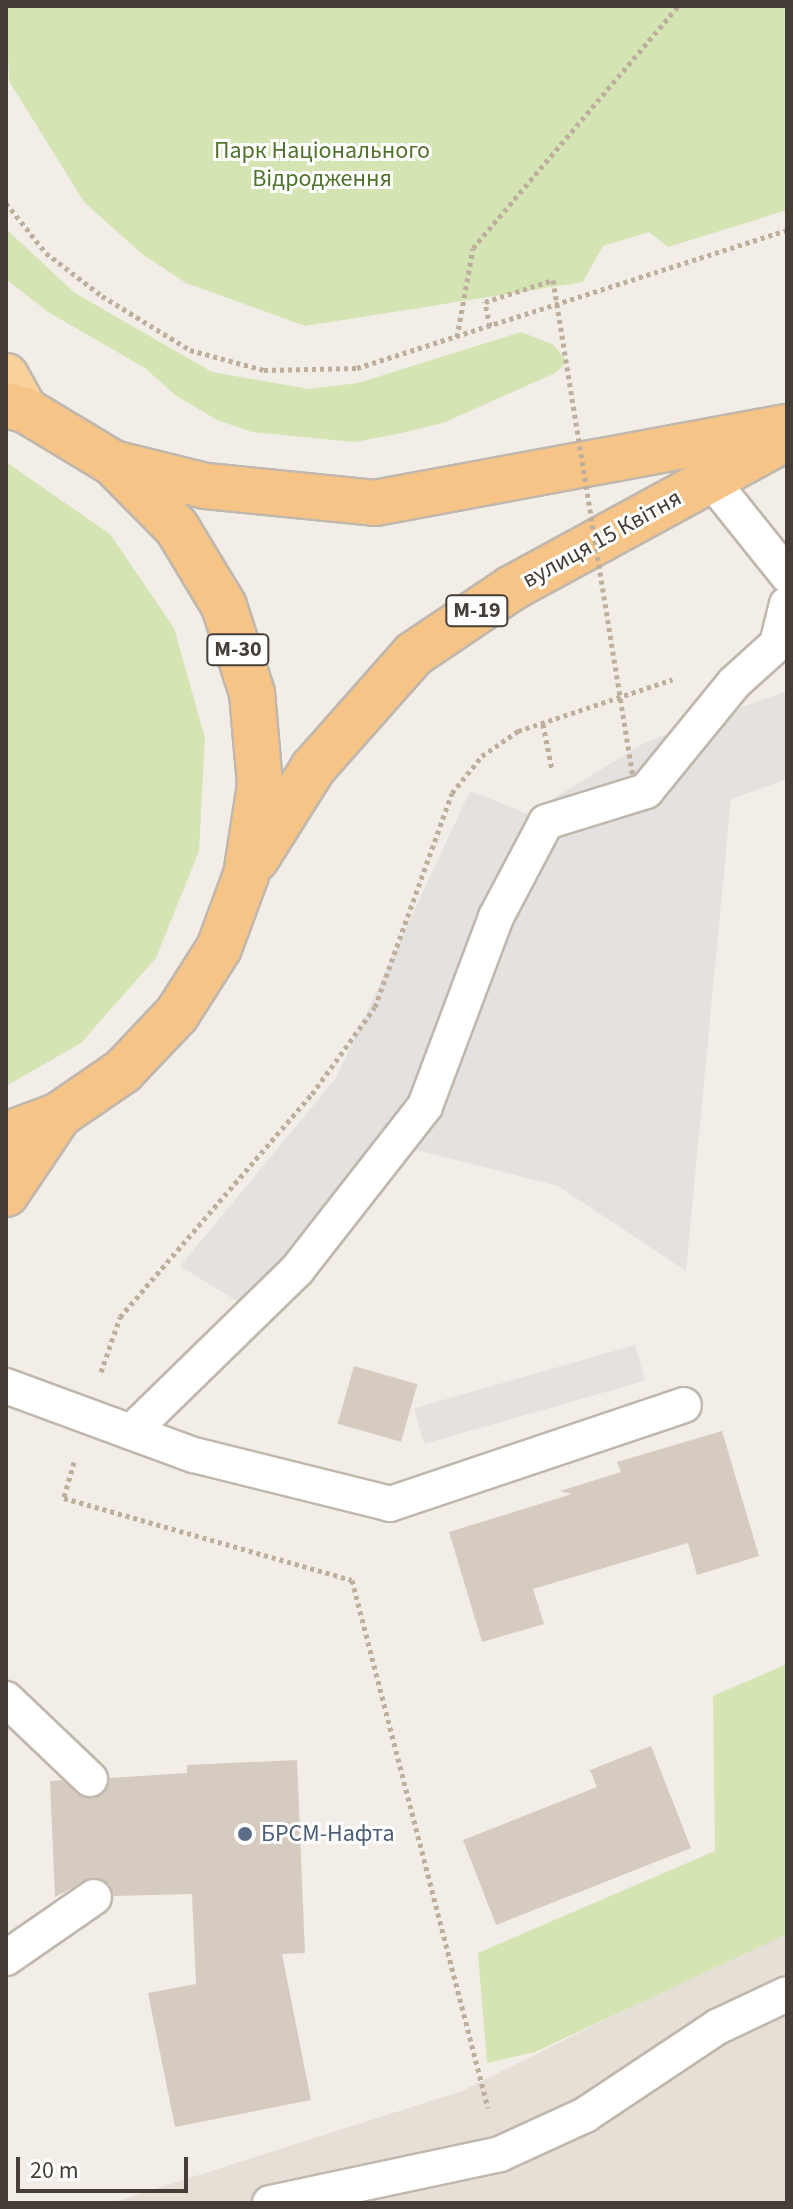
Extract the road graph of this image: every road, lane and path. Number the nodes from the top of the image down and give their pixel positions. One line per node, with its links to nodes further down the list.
1 (678, 6): 5 (path)
2 (6, 203): 5 (path)
3 (787, 230): 4 (path)
4 (490, 326): 5 (path); 16 (path, bridge)
5 (457, 337)
6 (12, 397): 9 (highway)
7 (787, 426): 9 (highway)
8 (787, 438): 10 (highway, вулиця 15 Квітня / М-19)
9 (113, 463): 17 (highway, М-30)
10 (711, 480): 11 (lane); 17 (highway, вулиця 15 Квітня / М-19)
11 (787, 575)
12 (787, 604): 24 (lane)
13 (689, 674): 14 (path)
14 (543, 724): 15 (path); 23 (path)
15 (553, 776)
16 (633, 777)
17 (246, 875): 18 (highway, М-19)
18 (59, 1115): 19 (highway, М-19); 20 (highway)
19 (6, 1135)
20 (6, 1194)
21 (6, 1386): 23 (lane)
22 (684, 1405): 24 (lane)
23 (86, 1415): 24 (lane); 30 (path)
24 (131, 1432)
25 (6, 1699): 26 (lane)
26 (90, 1779)
27 (94, 1897): 28 (lane)
28 (6, 1958)
29 (787, 1994): 30 (lane)
30 (500, 2154): 31 (lane)
31 (270, 2203)

